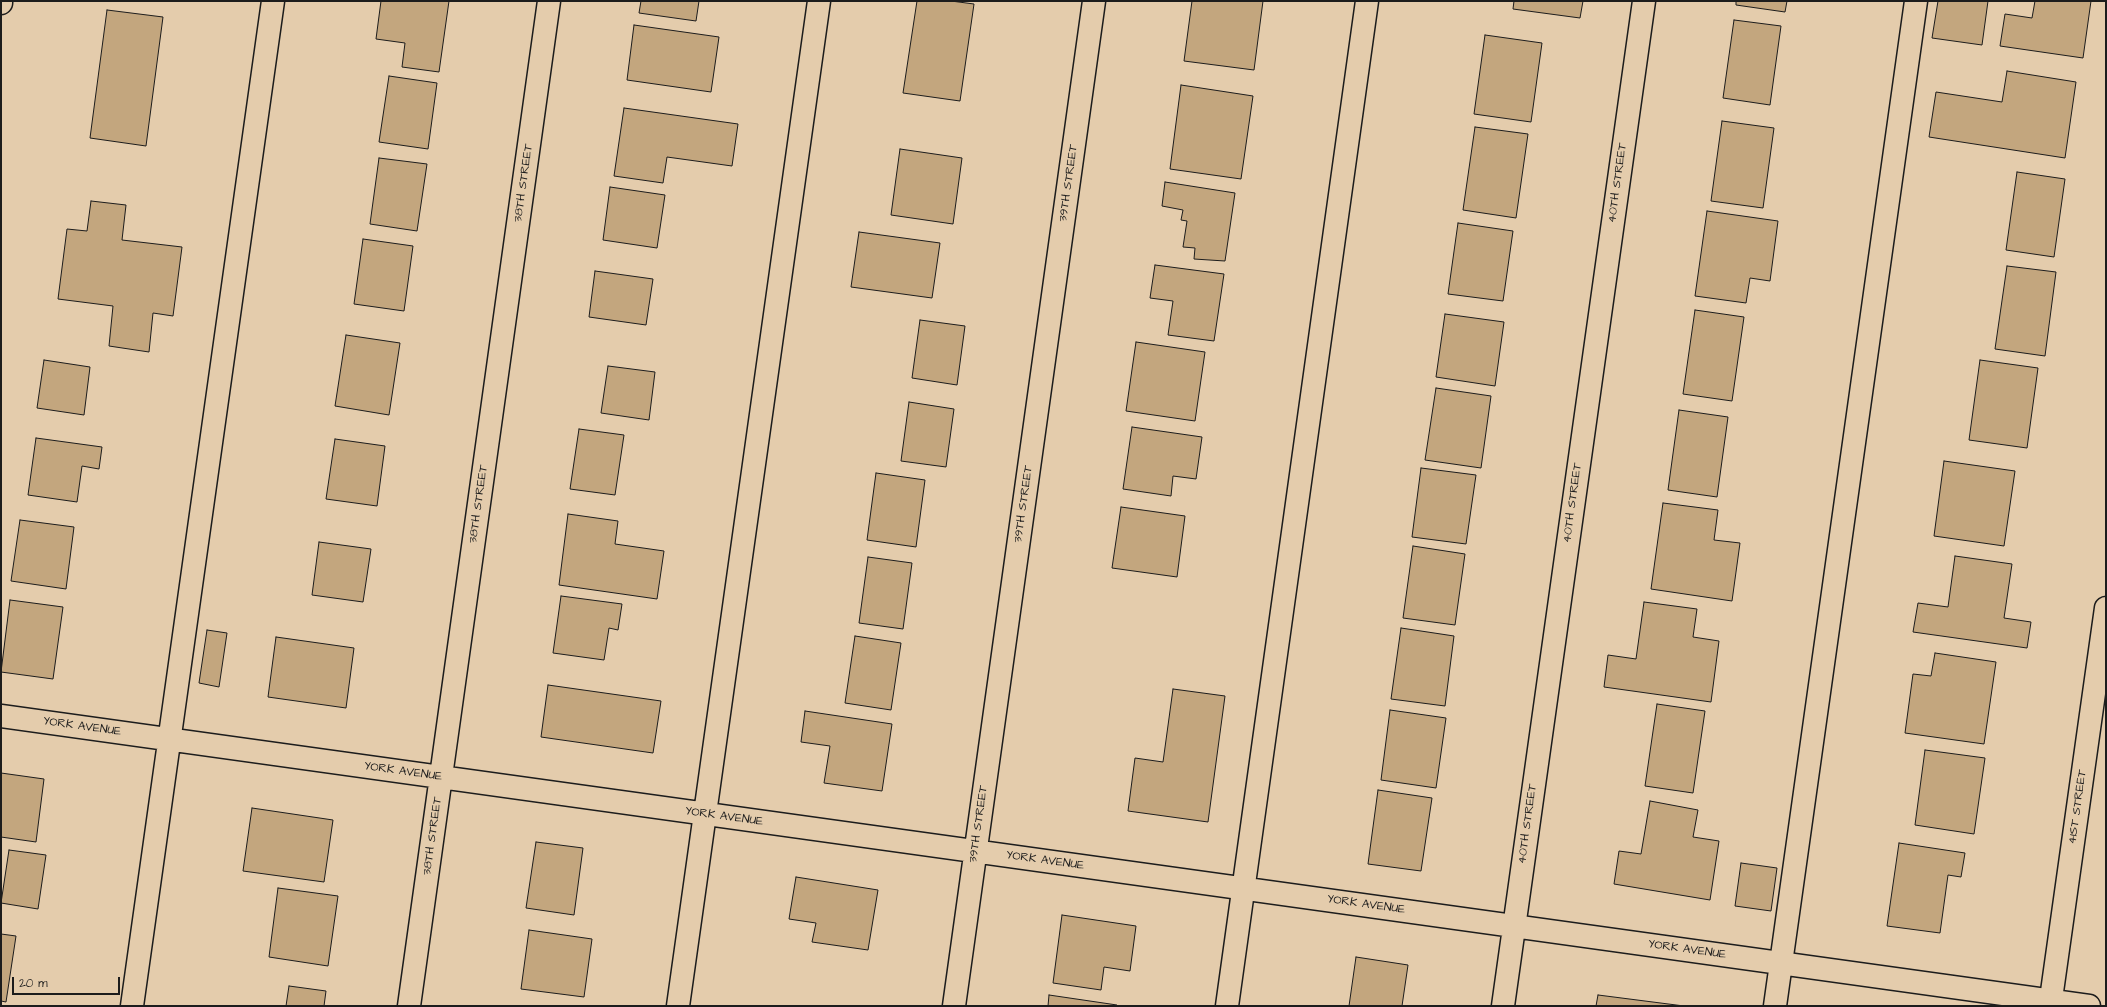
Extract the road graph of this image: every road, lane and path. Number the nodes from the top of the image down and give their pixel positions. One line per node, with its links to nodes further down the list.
1 (273, 1): 10 (street)
2 (549, 1): 11 (street, 38TH STREET)
3 (819, 1): 12 (street)
4 (1094, 1): 13 (street, 39TH STREET)
5 (1367, 1): 14 (street)
6 (1644, 1): 15 (street, 40TH STREET)
7 (1916, 1): 16 (street)
8 (2106, 608): 17 (street, 41ST STREET)
9 (1, 716): 10 (street, YORK AVENUE)
10 (170, 740): 11 (street, YORK AVENUE); 18 (street)
11 (441, 777): 12 (street, YORK AVENUE); 19 (street, 38TH STREET)
12 (706, 814): 13 (street, YORK AVENUE); 20 (street)
13 (975, 852): 14 (street, YORK AVENUE); 21 (street, 39TH STREET)
14 (1243, 888): 15 (street, YORK AVENUE); 22 (street)
15 (1514, 926): 16 (street, YORK AVENUE); 23 (street, 40TH STREET)
16 (1781, 963): 17 (street, YORK AVENUE); 24 (street)
17 (2051, 1003): 25 (street, YORK AVENUE)
18 (132, 1006)
19 (409, 1006)
20 (678, 1006)
21 (954, 1006)
22 (1227, 1006)
23 (1503, 1006)
24 (1775, 1006)
25 (2090, 1006)

